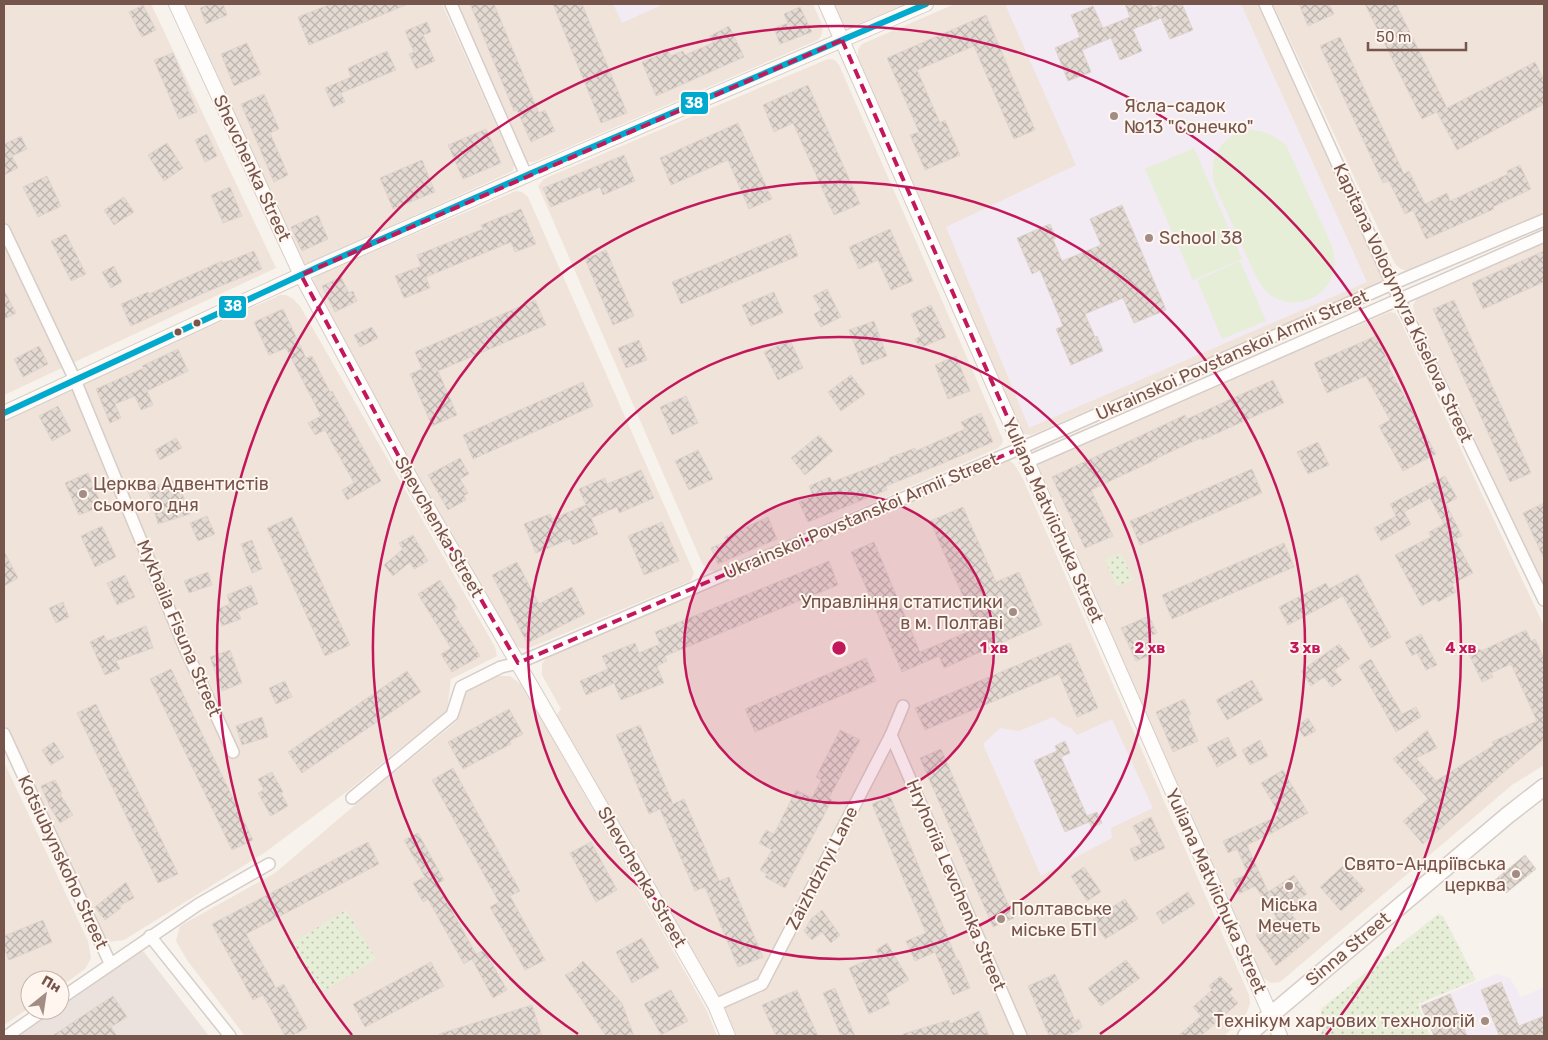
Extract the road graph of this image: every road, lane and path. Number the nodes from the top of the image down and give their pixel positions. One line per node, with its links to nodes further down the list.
1 (176, 4): 11 (street, Shevchenka Street)
2 (451, 4): 7 (street)
3 (826, 4): 6 (street, Yuliana Matviichuka Street)
4 (926, 4): 6 (street)
5 (1265, 4): 12 (street, Kapitana Volodymyra Kiselova Street)
6 (842, 40): 7 (street); 16 (street, Yuliana Matviichuka Street)
7 (526, 175): 11 (street)
8 (1544, 220): 12 (street, Ukrainskoi Povstanskoi Armii Street)
9 (4, 230): 14 (street, Mykhaila Fisuna Street)
10 (1544, 236): 13 (street, Ukrainskoi Povstanskoi Armii Street)
11 (301, 275): 14 (street); 19 (street, Shevchenka Street)
12 (1392, 284): 13 (street, Kapitana Volodymyra Kiselova Street); 16 (street, Ukrainskoi Povstanskoi Armii Street)
13 (1400, 299): 17 (street, Ukrainskoi Povstanskoi Armii Street); 18 (street, Kapitana Volodymyra Kiselova Street)
14 (75, 380): 15 (street); 23 (street, Mykhaila Fisuna Street)
15 (4, 413)
16 (1021, 448): 17 (street, Yuliana Matviichuka Street); 19 (street, Ukrainskoi Povstanskoi Armii Street)
17 (1027, 462): 31 (street, Yuliana Matviichuka Street)
18 (1544, 600)
19 (518, 663): 25 (street, Ukrainskoi Povstanskoi Armii Street); 30 (street, Shevchenka Street)
20 (903, 706): 22 (street, Zaizhdzhyi Lane)
21 (4, 734): 28 (street, Kotsiubynskoho Street)
22 (891, 735): 30 (street, Zaizhdzhyi Lane); 36 (street, Hryhoriia Levchenka Street)
23 (233, 752)
24 (1544, 787): 31 (main road, Sinna Street)
25 (352, 798)
26 (269, 864): 27 (street)
27 (150, 936): 28 (street); 34 (street)
28 (110, 963): 29 (street)
29 (70, 992)
30 (715, 1005): 35 (street, Shevchenka Street)
31 (1270, 1014): 37 (main road, Sinna Street); 38 (street, Yuliana Matviichuka Street)
32 (30, 1020): 33 (street)
33 (7, 1036)
34 (230, 1036)
35 (728, 1036)
36 (1021, 1036)
37 (1246, 1036)
38 (1280, 1036)

